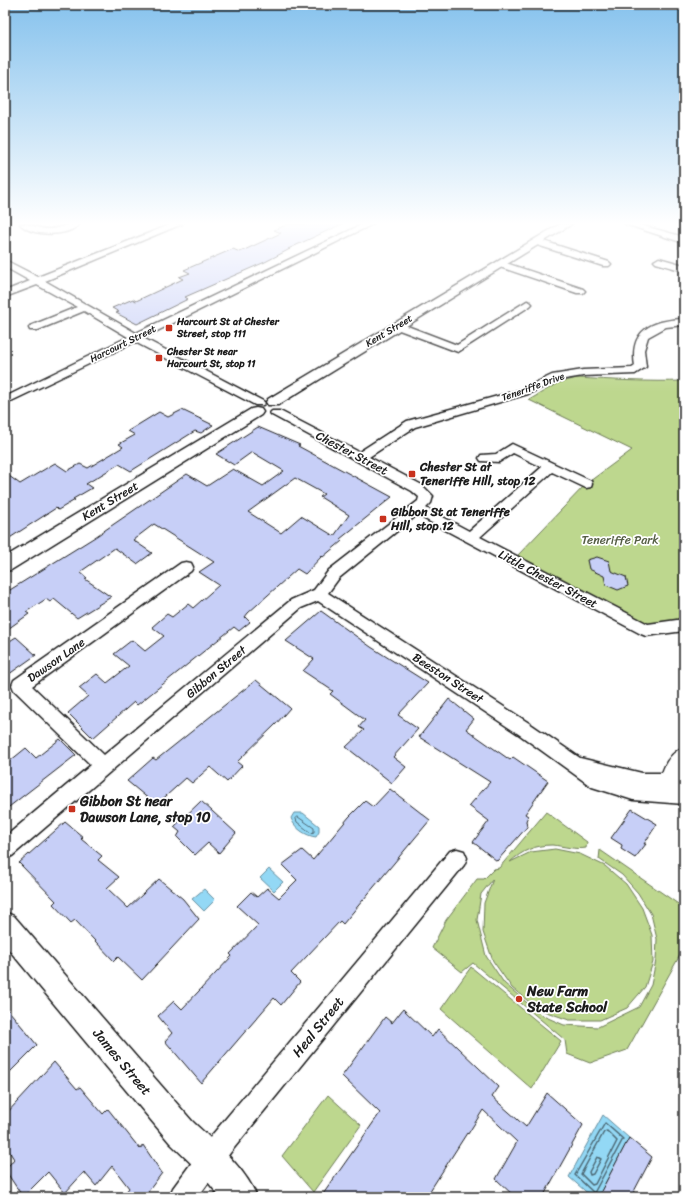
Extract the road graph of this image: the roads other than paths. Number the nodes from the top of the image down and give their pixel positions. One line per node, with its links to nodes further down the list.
1 (254, 280): 12 (street, Harcourt Street)
2 (474, 280): 10 (street, Kent Street)
3 (548, 280): 5 (street)
4 (37, 281): 6 (street); 8 (street, Chester Street)
5 (580, 291)
6 (5, 294)
7 (527, 304): 10 (street)
8 (84, 308): 11 (street); 12 (street, Chester Street)
9 (684, 322): 15 (street, Teneriffe Drive)
10 (398, 326): 14 (street, Kent Street)
11 (34, 328)
12 (136, 338): 13 (street, Harcourt Street); 14 (street, Chester Street)
13 (5, 401)
14 (266, 408): 15 (street, Chester Street); 21 (street, Kent Street)
15 (360, 457): 19 (street, Chester Street)
16 (485, 458): 17 (street)
17 (550, 467): 18 (street); 20 (street)
18 (586, 484)
19 (421, 502): 20 (street, Little Chester Street); 23 (street, Gibbon Street)
20 (470, 538): 24 (street, Little Chester Street)
21 (5, 564)
22 (186, 567): 26 (street, Dawson Lane)
23 (319, 594): 26 (street, Gibbon Street); 27 (street, Beeston Street)
24 (684, 624)
25 (684, 755): 27 (street, Beeston Street)
26 (104, 766): 28 (street, Gibbon Street)
27 (677, 788)
28 (5, 849)
29 (457, 858): 31 (street, Heal Street)
30 (5, 925): 31 (street, James Street)
31 (210, 1160): 32 (street, Heal Street); 33 (street, James Street)
32 (182, 1197)
33 (241, 1197)

